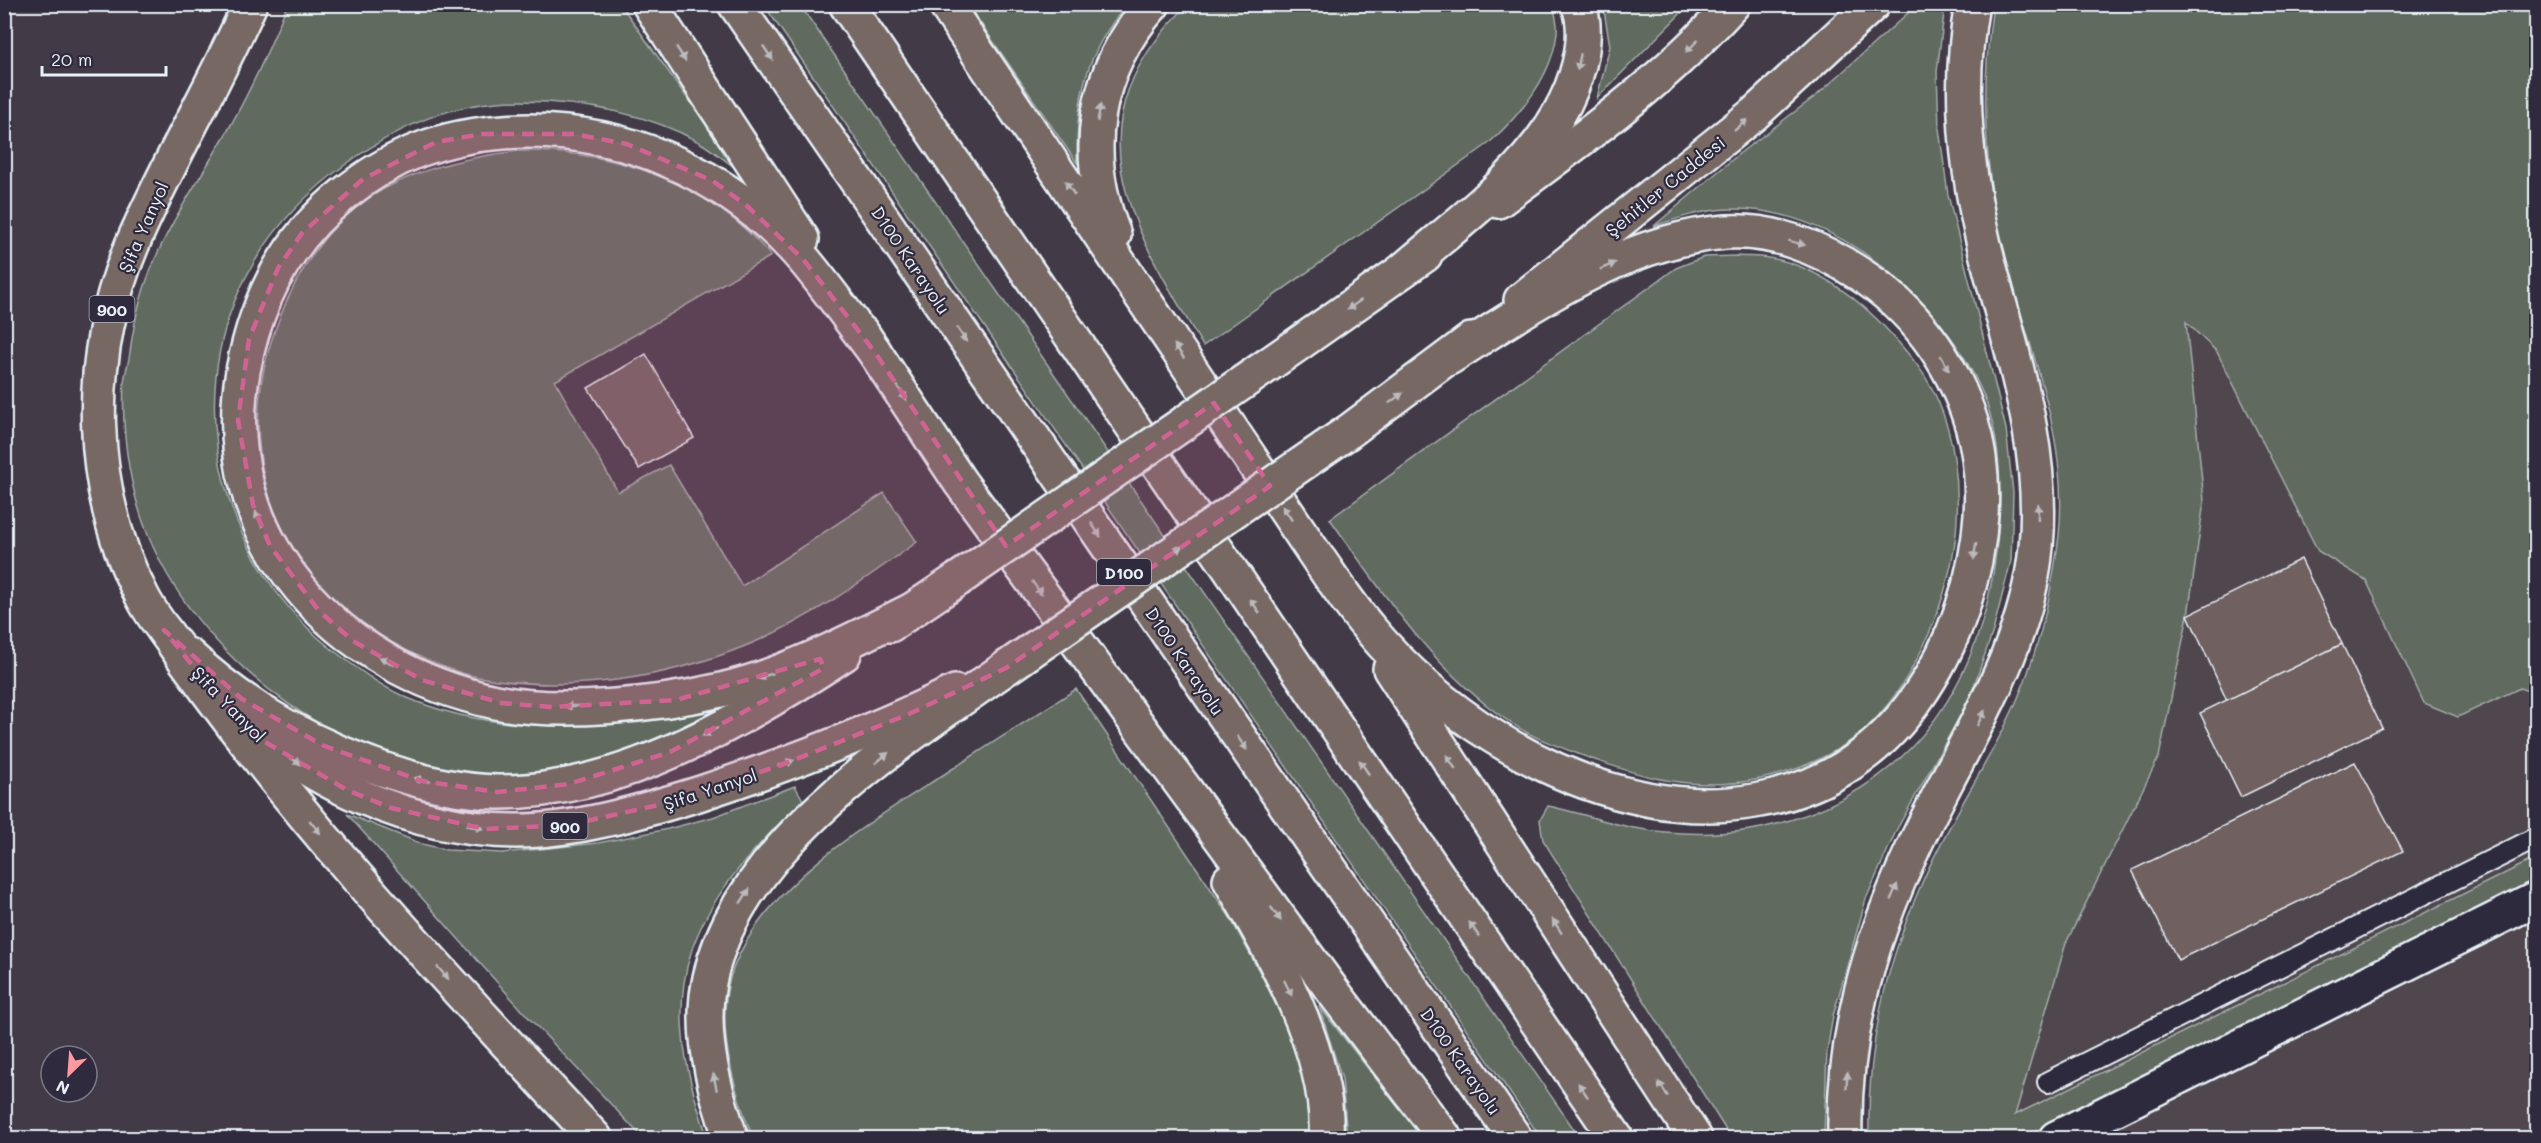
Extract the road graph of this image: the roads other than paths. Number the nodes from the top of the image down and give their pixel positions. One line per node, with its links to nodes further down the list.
1 (250, 4): 17 (main road, Şifa Yanyol / 900)
2 (649, 4): 13 (main road, one-way to 13)
3 (735, 4): 27 (main road, D100 Karayolu / D100, one-way to 27)
4 (846, 4): 28 (main road, one-way to 4)
5 (945, 4): 12 (main road, one-way to 5)
6 (1153, 4): 12 (main road, one-way to 6)
7 (1578, 4): 11 (main road, one-way to 11)
8 (1733, 4): 11 (main road, one-way to 11)
9 (1873, 4): 14 (main road, Şehitler Caddesi, one-way to 9)
10 (1971, 4): 30 (main road, one-way to 10)
11 (1402, 271): 16 (main road, one-way to 16, bridge)
12 (1161, 324): 15 (main road, one-way to 12)
13 (874, 351): 16 (main road, one-way to 13); 19 (main road, one-way to 19)
14 (1449, 358): 15 (main road, one-way to 15); 18 (main road, one-way to 14, bridge)
15 (1320, 561): 29 (main road, one-way to 15)
16 (914, 609): 17 (main road, one-way to 17)
17 (164, 630): 18 (main road, Şifa Yanyol / 900, one-way to 18); 23 (main road, one-way to 23)
18 (1006, 668): 24 (main road, one-way to 18)
19 (1146, 736): 25 (main road, one-way to 25); 26 (main road, one-way to 26)
20 (2536, 838): 22 (lane)
21 (2536, 899): 31 (street)
22 (2048, 1082)
23 (595, 1138)
24 (731, 1138)
25 (1326, 1138)
26 (1443, 1138)
27 (1515, 1138)
28 (1616, 1138)
29 (1695, 1138)
30 (1845, 1138)
31 (2056, 1138)

